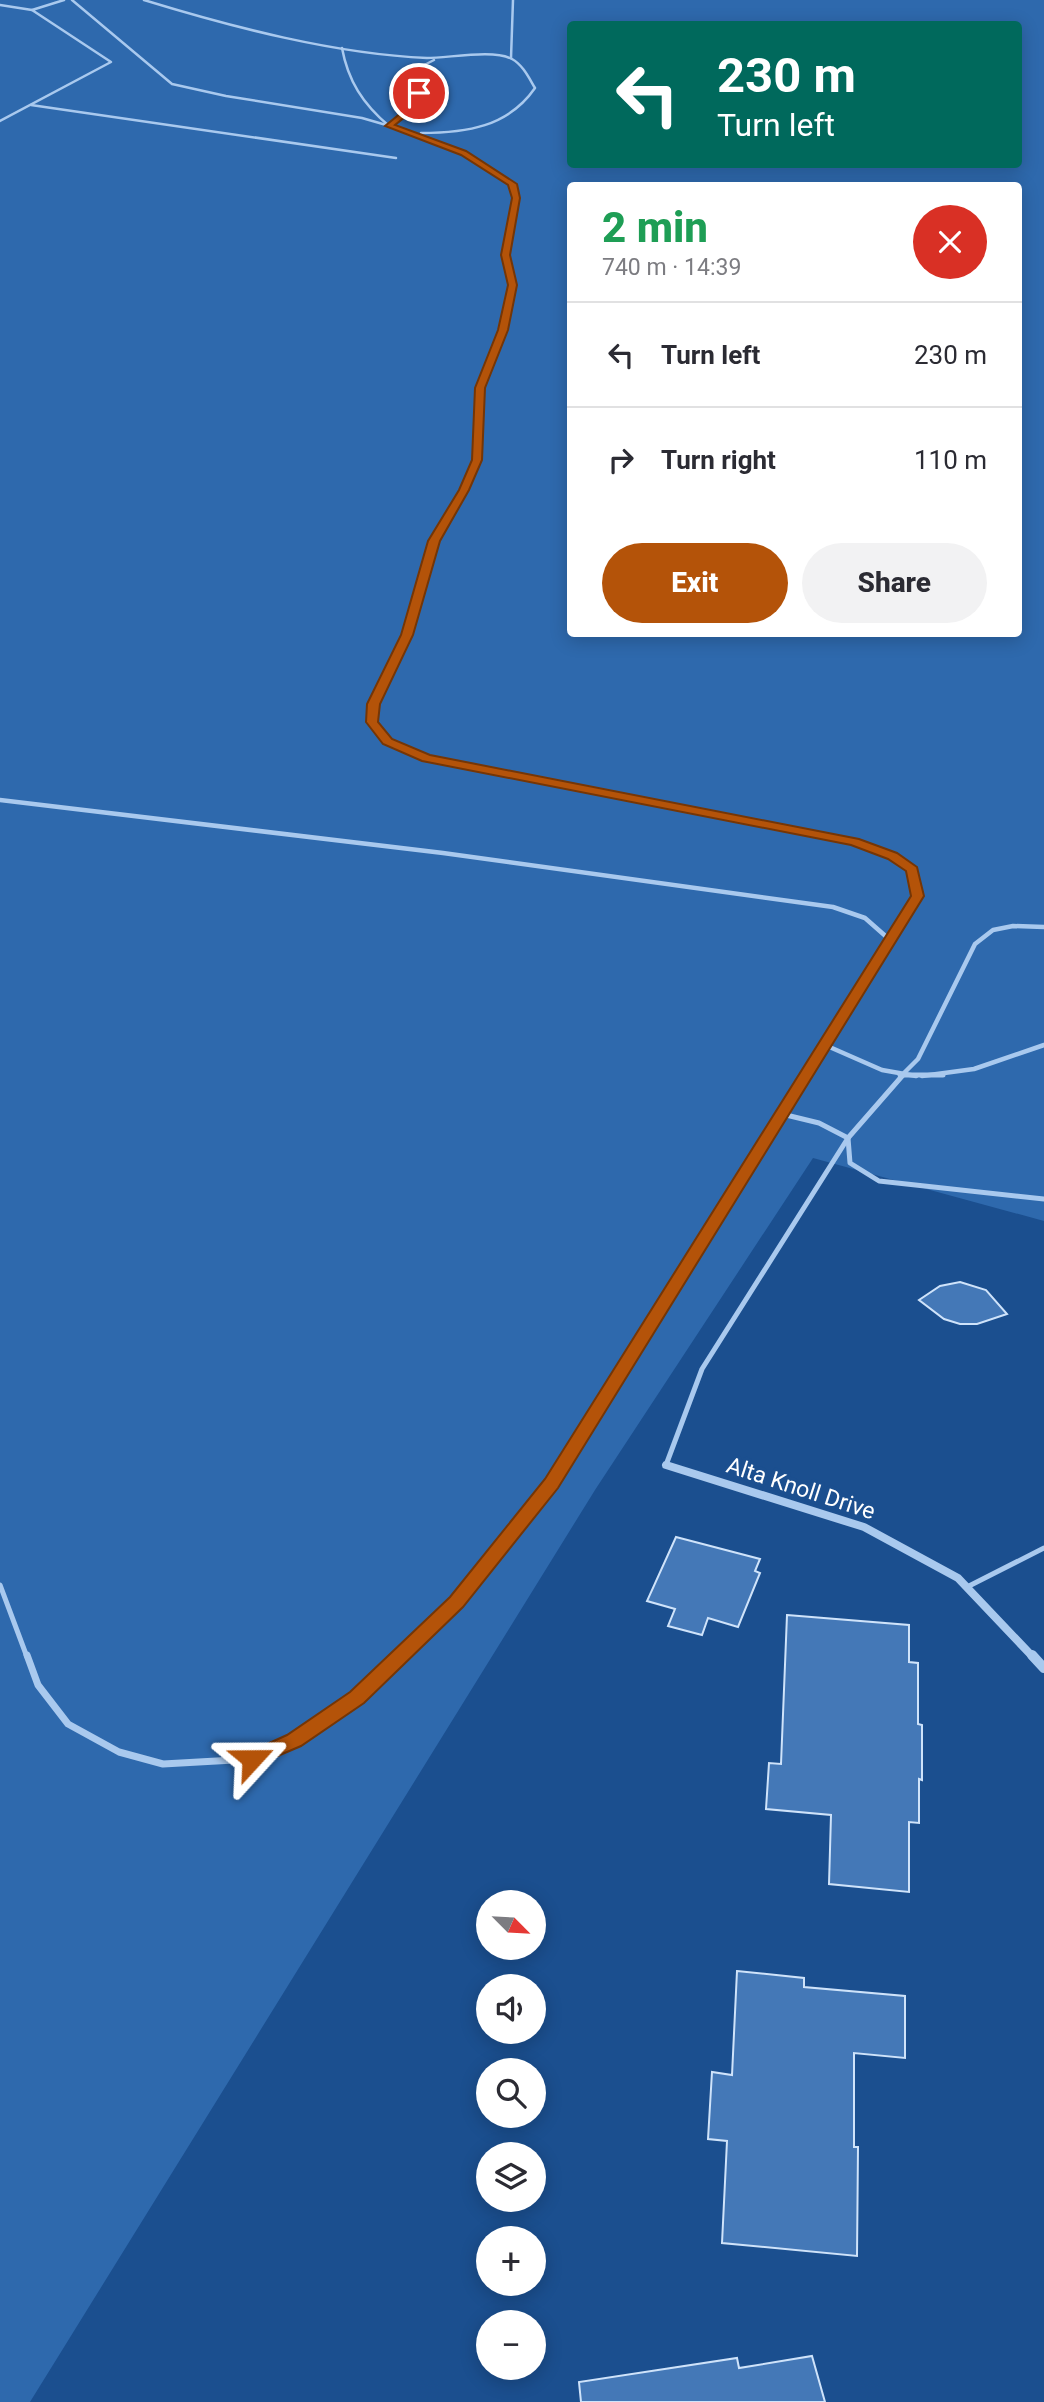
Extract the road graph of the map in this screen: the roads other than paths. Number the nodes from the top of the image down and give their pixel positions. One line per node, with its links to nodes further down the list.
1 (64, 0): 6 (lane)
2 (72, 0): 12 (lane)
3 (144, 0): 7 (lane)
4 (513, 0): 9 (lane)
5 (0, 5): 6 (lane)
6 (32, 10): 10 (lane)
7 (342, 48): 8 (lane); 12 (lane)
8 (437, 58): 9 (lane); 12 (lane)
9 (511, 58): 13 (lane)
10 (31, 105): 11 (lane); 14 (lane)
11 (0, 121)
12 (389, 126): 13 (lane)
13 (414, 133): 17 (lane)
14 (396, 158)
15 (0, 800): 17 (lane)
16 (1044, 927): 20 (lane)
17 (891, 940): 18 (lane)
18 (825, 1045): 20 (lane); 21 (lane)
19 (1044, 1045): 20 (lane)
20 (902, 1075): 22 (lane)
21 (782, 1114): 22 (lane); 26 (lane)
22 (848, 1138): 23 (lane); 24 (lane)
23 (1044, 1199)
24 (666, 1465): 27 (street, Alta Knoll Drive)
25 (1044, 1548): 27 (lane)
26 (0, 1585)
27 (967, 1587): 28 (street, Alta Knoll Drive)
28 (1044, 1668)

